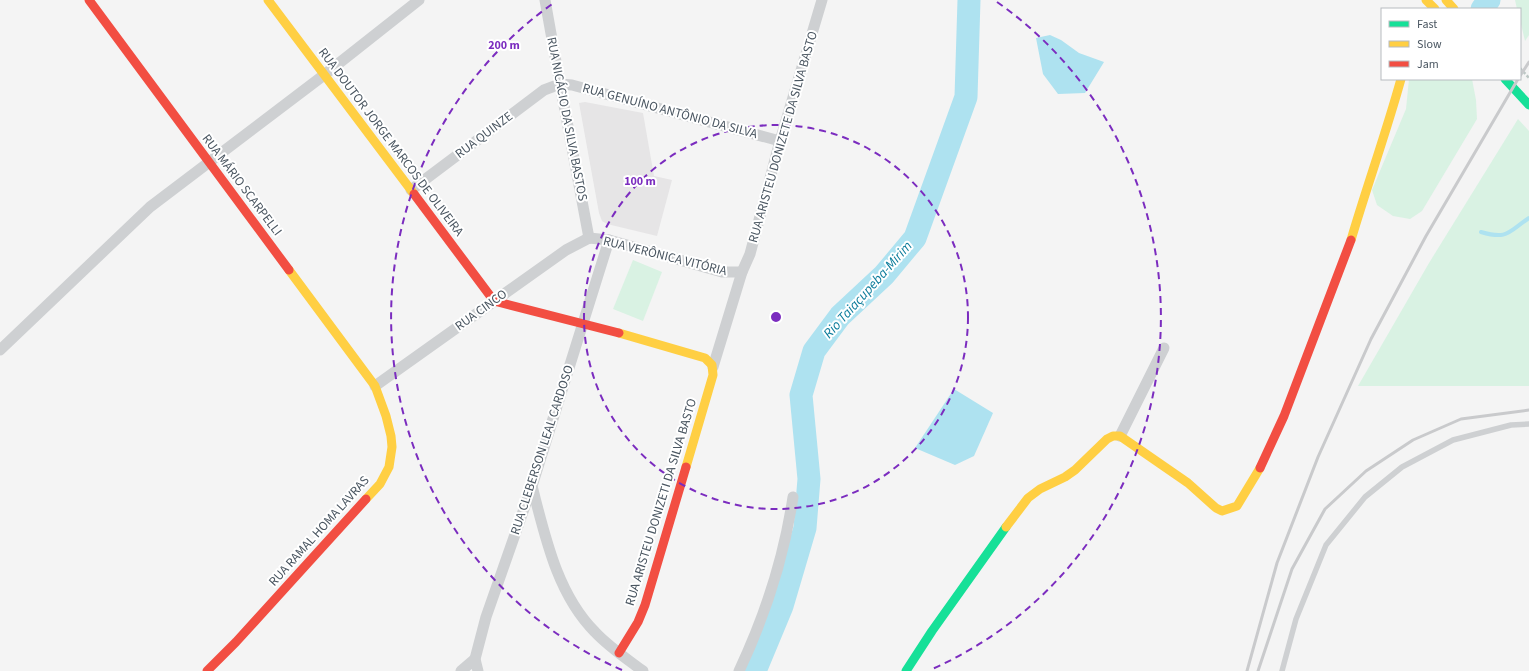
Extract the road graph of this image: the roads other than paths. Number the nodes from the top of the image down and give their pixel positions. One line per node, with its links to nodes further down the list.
1 (89, 0): 16 (main road, RUA MÁRIO SCARPELLI)
2 (268, 0): 10 (main road, RUA DOUTOR JORGE MARCOS DE OLIVEIRA)
3 (419, 0): 10 (street)
4 (545, 0): 13 (street, RUA NICÁCIO DA SILVA BASTOS)
5 (1426, 0): 8 (main road)
6 (1446, 0): 9 (main road)
7 (819, 1): 15 (street, RUA ARISTEU DONIZETE DA SILVA BASTO)
8 (1434, 8)
9 (1453, 8)
10 (324, 75): 16 (street); 17 (main road, RUA DOUTOR JORGE MARCOS DE OLIVEIRA)
11 (1401, 80): 28 (main road)
12 (1506, 80): 14 (main road)
13 (560, 84): 15 (street, RUA GENUÍNO ANTÔNIO DA SILVA); 17 (street, RUA QUINZE); 18 (street, RUA NICÁCIO DA SILVA BASTOS)
14 (1529, 105)
15 (780, 141): 20 (street, RUA ARISTEU DONIZETE DA SILVA BASTO)
16 (208, 162): 24 (street); 26 (main road, RUA MÁRIO SCARPELLI)
17 (411, 190): 21 (main road, RUA DOUTOR JORGE MARCOS DE OLIVEIRA)
18 (589, 238): 19 (street, RUA VERÔNICA VITÓRIA); 21 (street, RUA CINCO)
19 (610, 240): 20 (street, RUA VERÔNICA VITÓRIA); 22 (street, RUA CLEBERSON LEAL CARDOSO)
20 (742, 272): 25 (street, RUA ARISTEU DONIZETE DA SILVA BASTO)
21 (494, 300): 22 (main road); 26 (street, RUA CINCO)
22 (583, 322): 25 (main road); 29 (street, RUA CLEBERSON LEAL CARDOSO)
23 (1164, 348): 28 (street)
24 (0, 350)
25 (713, 367): 31 (main road, RUA ARISTEU DONIZETI DA SILVA BASTO)
26 (375, 386): 33 (main road, RUA RAMAL HOMA LAVRAS)
27 (1529, 424): 39 (lane)
28 (1120, 436): 38 (main road)
29 (532, 486): 31 (street); 32 (street, RUA CLEBERSON LEAL CARDOSO)
30 (793, 497): 37 (street)
31 (619, 653): 36 (street)
32 (475, 659): 34 (street); 35 (street)
33 (207, 671)
34 (461, 671)
35 (478, 671)
36 (643, 671)
37 (739, 671)
38 (906, 671)
39 (1282, 671)

